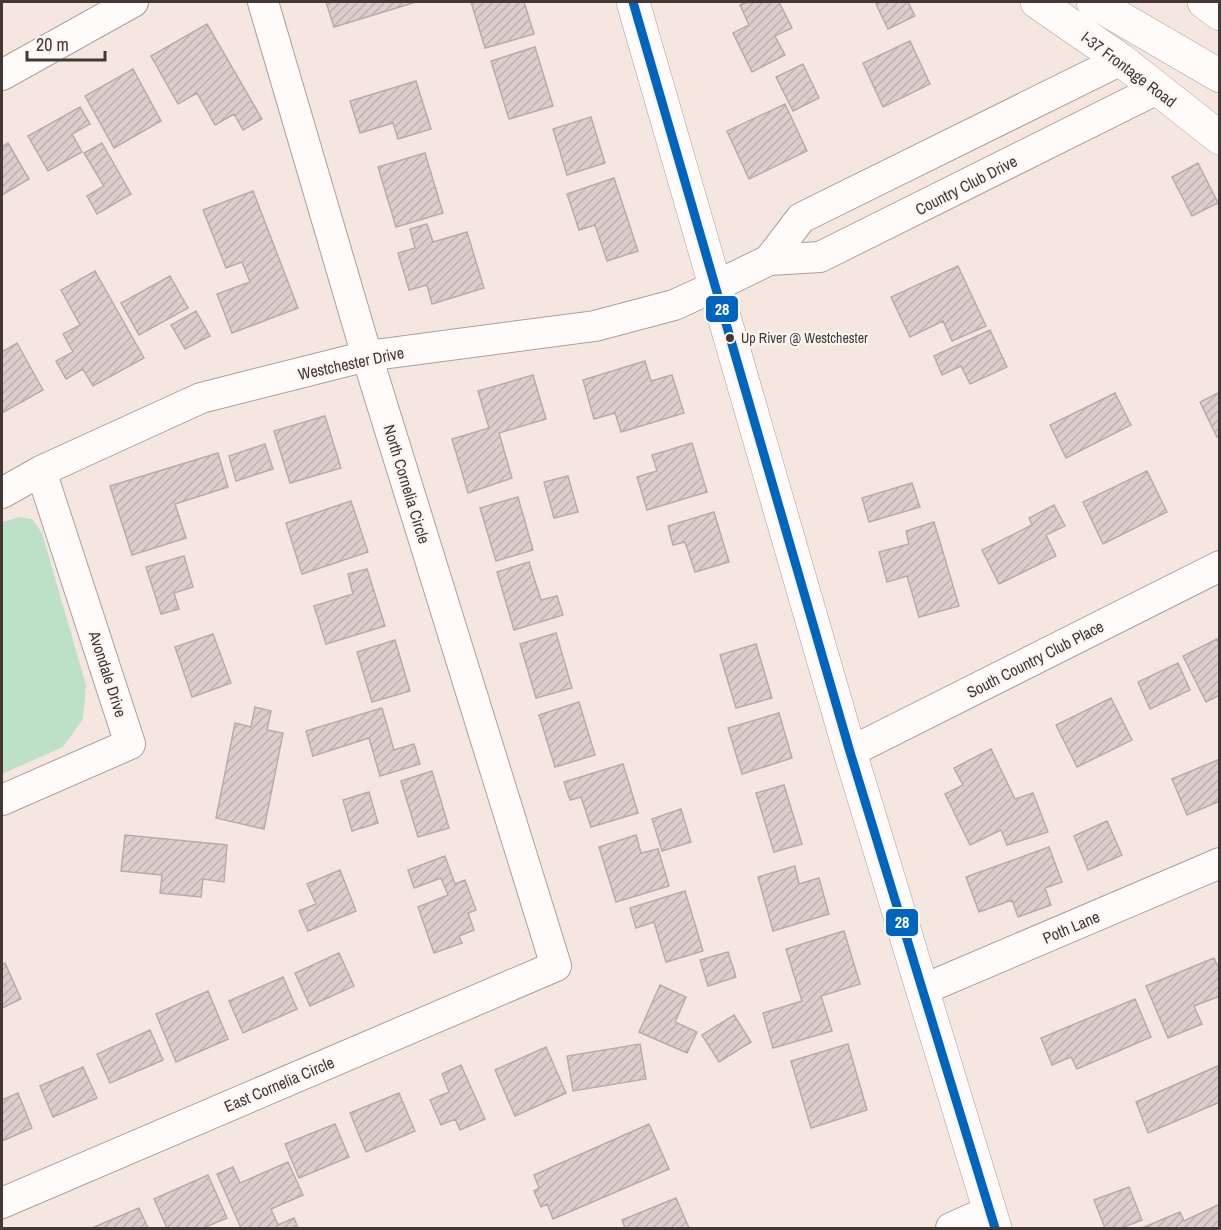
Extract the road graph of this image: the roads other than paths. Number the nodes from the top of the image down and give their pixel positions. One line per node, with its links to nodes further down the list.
1 (133, 2): 9 (street)
2 (263, 2): 15 (street, North Cornelia Circle)
3 (633, 2): 14 (main road)
4 (1037, 2): 8 (main road, I-37 Frontage Road)
5 (1093, 2): 10 (main road)
6 (1204, 2): 7 (main road)
7 (1220, 14)
8 (1121, 60): 11 (main road, I-37 Frontage Road); 13 (street, Country Club Drive)
9 (2, 75)
10 (1220, 76)
11 (1157, 89): 12 (main road, I-37 Frontage Road); 13 (street, Country Club Drive)
12 (1220, 138)
13 (769, 260): 14 (street, Country Club Drive)
14 (716, 286): 15 (street, Westchester Drive); 19 (main road)
15 (367, 356): 16 (street, Westchester Drive); 22 (street, North Cornelia Circle)
16 (41, 471): 17 (street, Westchester Drive); 20 (street, Avondale Drive)
17 (2, 493)
18 (1220, 566): 19 (street, South Country Club Place)
19 (850, 752): 23 (main road)
20 (2, 800)
21 (1220, 863): 23 (street, Poth Lane)
22 (556, 966): 24 (street, East Cornelia Circle)
23 (922, 990): 25 (main road)
24 (2, 1203)
25 (992, 1220): 26 (street)
26 (951, 1228)

